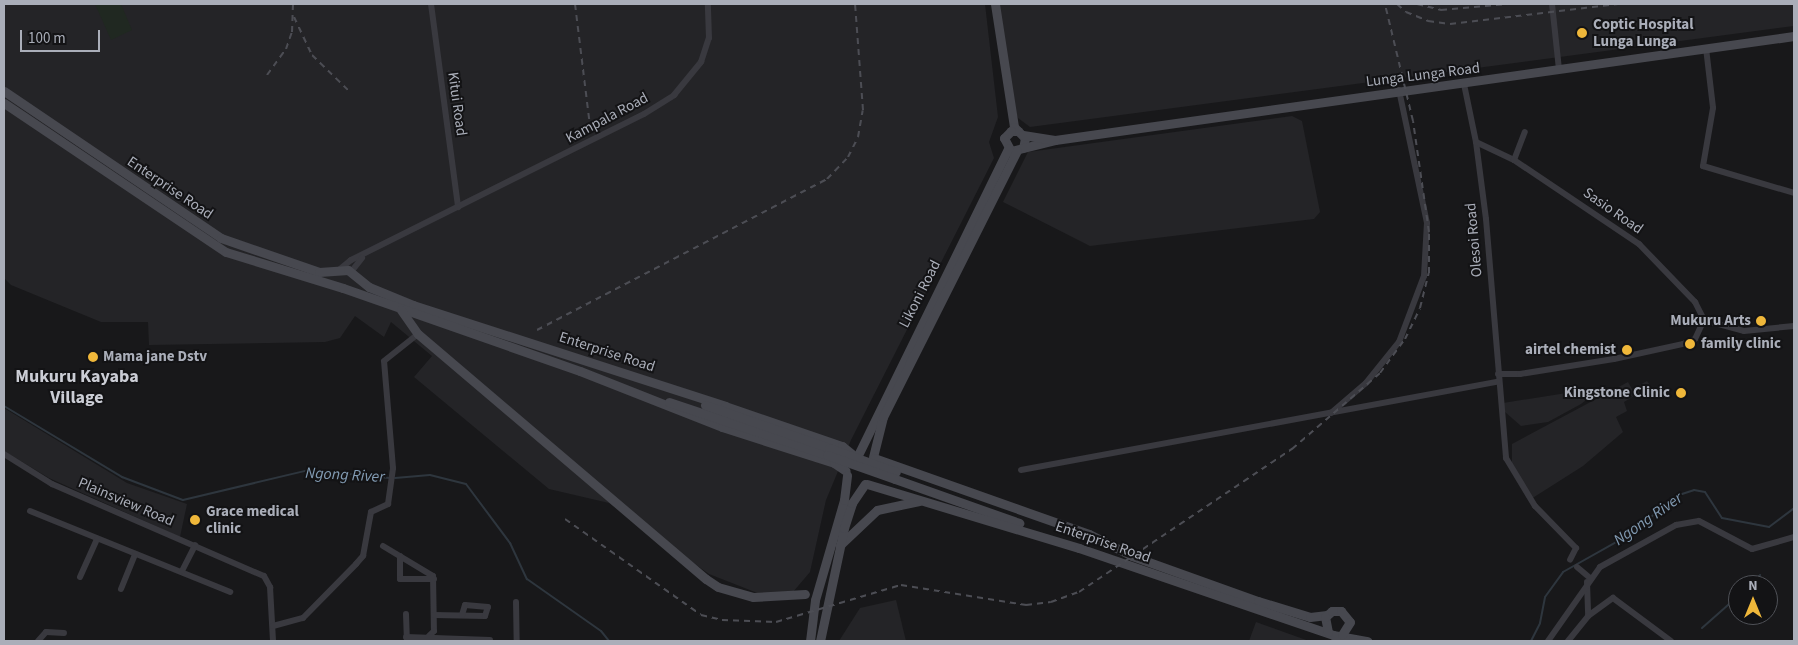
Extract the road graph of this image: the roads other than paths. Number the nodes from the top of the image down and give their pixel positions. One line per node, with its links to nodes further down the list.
1 (431, 4): 20 (street, Kitui Road)
2 (708, 4): 20 (street, Kampala Road)
3 (994, 4): 13 (main road); 14 (main road)
4 (1552, 4): 7 (street)
5 (1794, 36): 6 (main road, Lunga Lunga Road)
6 (1706, 48): 7 (main road, Lunga Lunga Road); 19 (street)
7 (1559, 69): 8 (main road, Lunga Lunga Road)
8 (1464, 84): 9 (main road, Lunga Lunga Road); 16 (street, Olesoi Road)
9 (1399, 90): 15 (main road, Lunga Lunga Road); 33 (street)
10 (4, 92): 22 (main road, Enterprise Road)
11 (4, 103): 24 (main road, Enterprise Road)
12 (1525, 132): 18 (street)
13 (1008, 133): 14 (main road); 17 (main road)
14 (1021, 133): 15 (main road, Lunga Lunga Road); 17 (main road)
15 (1055, 140): 17 (main road, Lunga Lunga Road)
16 (1476, 142): 18 (street, Sasio Road); 29 (street, Olesoi Road)
17 (1016, 149): 35 (main road, Likoni Road); 36 (main road)
18 (1514, 160): 26 (street, Sasio Road)
19 (1794, 193)
20 (458, 208): 21 (street, Kampala Road)
21 (368, 252): 22 (street, Kampala Road); 23 (street)
22 (339, 270): 23 (main road, Enterprise Road); 24 (main road)
23 (352, 274): 24 (main road); 31 (main road, Enterprise Road)
24 (340, 287): 25 (main road, Enterprise Road)
25 (402, 310): 28 (main road); 32 (main road, Enterprise Road)
26 (1704, 320): 27 (street); 29 (street)
27 (1794, 326)
28 (418, 334): 63 (main road); 73 (street)
29 (1498, 374): 30 (street, Olesoi Road)
30 (1498, 382): 33 (street); 53 (street, Olesoi Road)
31 (666, 385): 35 (main road, Enterprise Road); 44 (main road, bridge)
32 (657, 402): 38 (main road, Enterprise Road); 50 (main road, bridge)
33 (1331, 414): 37 (street)
34 (4, 454): 47 (street, Plainsview Road)
35 (856, 454): 36 (main road); 38 (main road)
36 (874, 458): 39 (main road); 44 (main road, Enterprise Road)
37 (1021, 470)
38 (846, 473): 39 (main road); 40 (main road)
39 (866, 484): 41 (main road); 42 (main road, Enterprise Road)
40 (846, 490): 41 (main road); 61 (main road)
41 (857, 493): 49 (main road)
42 (932, 502): 49 (main road); 50 (main road, Enterprise Road)
43 (30, 511): 46 (street)
44 (1090, 534): 69 (main road, Enterprise Road)
45 (1794, 537): 58 (street)
46 (97, 539): 51 (street); 56 (street)
47 (195, 545): 55 (street); 73 (street, Plainsview Road)
48 (383, 546): 52 (street)
49 (838, 548): 59 (main road)
50 (1079, 548): 74 (main road, Enterprise Road)
51 (135, 554): 55 (street); 60 (street)
52 (400, 556): 57 (street); 57 (street)
53 (1570, 560)
54 (1577, 567): 58 (street)
55 (182, 572): 62 (street)
56 (80, 577)
57 (434, 579): 68 (street)
58 (1589, 580): 71 (street); 86 (street)
59 (830, 583): 61 (main road); 66 (main road)
60 (121, 589)
61 (818, 589): 63 (main road); 64 (main road)
62 (230, 592)
63 (804, 594): 64 (main road)
64 (815, 600): 66 (main road); 83 (main road)
65 (516, 602): 82 (street)
66 (826, 603): 84 (main road)
67 (406, 614): 78 (street)
68 (434, 615): 70 (street); 77 (street)
69 (1327, 615): 72 (main road); 74 (main road)
70 (462, 616)
71 (1588, 616): 87 (street); 88 (street)
72 (1350, 622): 76 (main road); 85 (main road)
73 (273, 626): 81 (street, Plainsview Road)
74 (1328, 632): 76 (main road)
75 (64, 633): 80 (street)
76 (1342, 635): 85 (main road)
77 (429, 636): 78 (street); 79 (street)
78 (407, 639)
79 (490, 640)
80 (38, 641)
81 (273, 641)
82 (516, 641)
83 (810, 641)
84 (820, 641)
85 (1368, 641)
86 (1548, 641)
87 (1568, 641)
88 (1671, 641)

